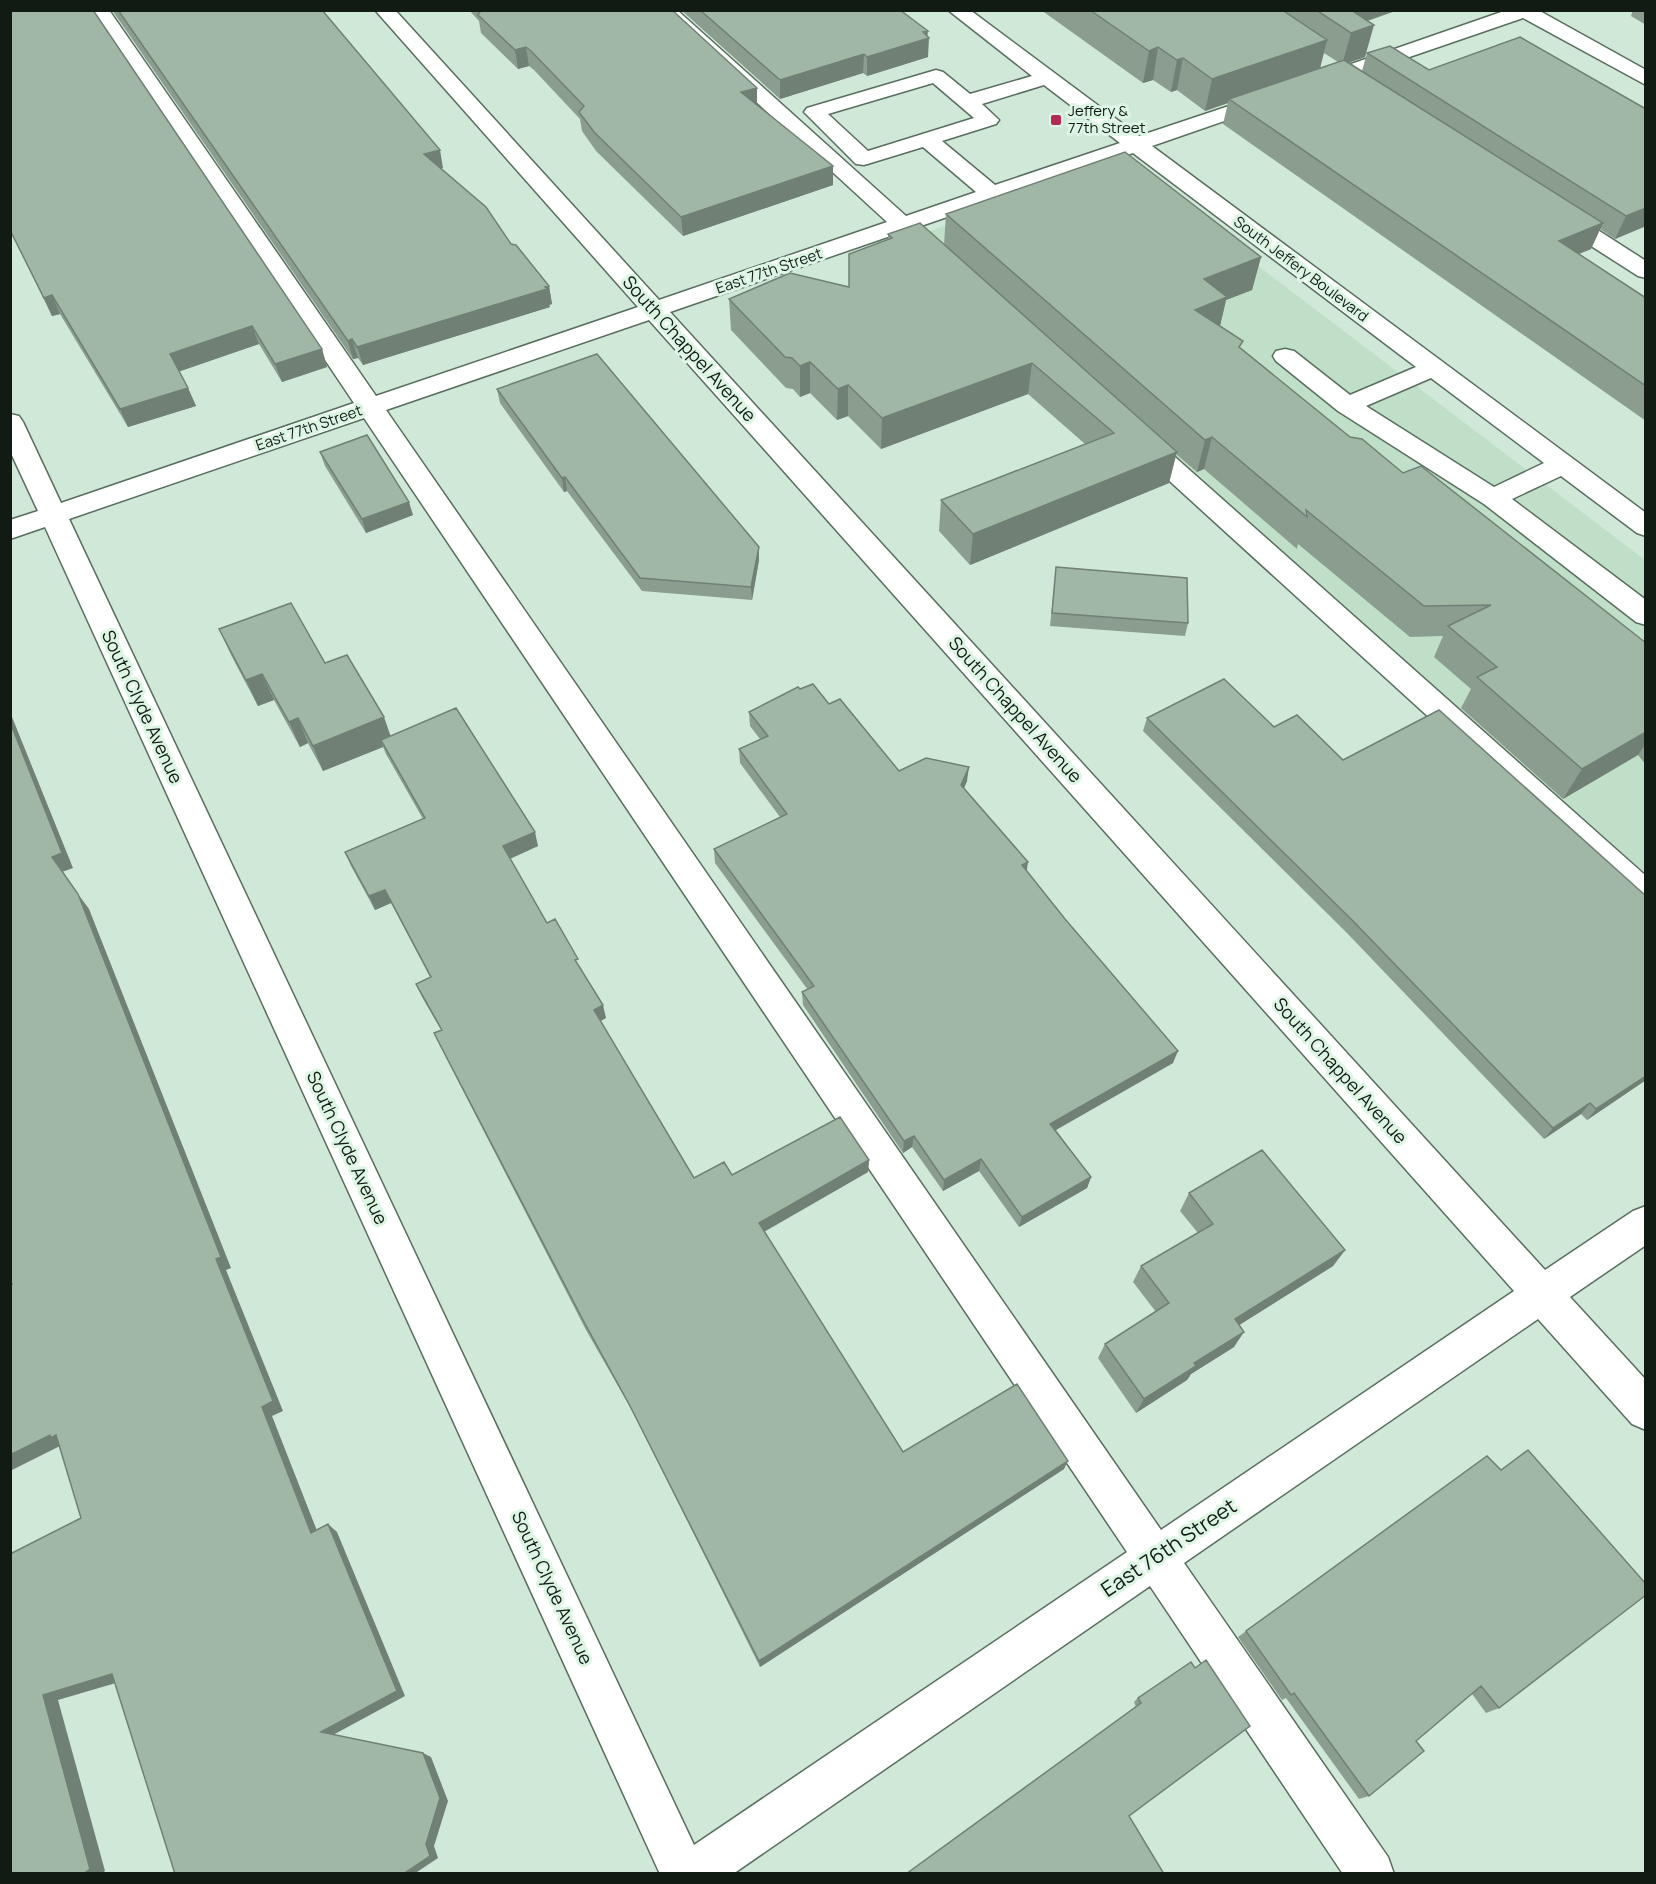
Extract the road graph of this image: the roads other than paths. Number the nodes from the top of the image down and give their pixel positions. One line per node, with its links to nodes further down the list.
1 (99, 10): 23 (street)
2 (384, 10): 19 (street, South Chappel Avenue)
3 (664, 10): 16 (street)
4 (957, 10): 8 (street, South Jeffery Boulevard)
5 (1525, 11): 7 (street, East 77th Street); 9 (street)
6 (1319, 62): 7 (street)
7 (1340, 74): 10 (street); 13 (street, East 77th Street)
8 (1047, 78): 11 (street); 13 (street, South Jeffery Boulevard)
9 (1646, 79)
10 (1362, 89)
11 (967, 102): 12 (street); 12 (street)
12 (926, 140): 14 (street)
13 (1136, 145): 14 (street, East 77th Street); 21 (street, South Jeffery Boulevard)
14 (992, 194): 16 (street, East 77th Street)
15 (1537, 202): 18 (street)
16 (902, 225): 17 (street); 19 (street, East 77th Street)
17 (937, 256)
18 (1646, 271)
19 (654, 310): 23 (street, East 77th Street); 34 (street, South Chappel Avenue)
20 (1285, 356): 22 (street)
21 (1434, 368): 22 (street); 26 (street, South Jeffery Boulevard)
22 (1347, 405): 27 (street)
23 (370, 407): 28 (street, East 77th Street); 36 (street)
24 (10, 422): 28 (street, South Clyde Avenue)
25 (1123, 424): 32 (street)
26 (1562, 465): 27 (street); 29 (street, South Jeffery Boulevard)
27 (1493, 498): 31 (street)
28 (54, 515): 30 (street, East 77th Street); 37 (street, South Clyde Avenue)
29 (1646, 527)
30 (10, 530)
31 (1646, 615)
32 (1646, 896)
33 (1646, 1223): 34 (street, East 76th Street)
34 (1541, 1294): 35 (street, South Chappel Avenue); 36 (street, East 76th Street)
35 (1646, 1410)
36 (1155, 1557): 38 (street, East 76th Street); 39 (street)
37 (684, 1874)
38 (692, 1874)
39 (1371, 1874)

